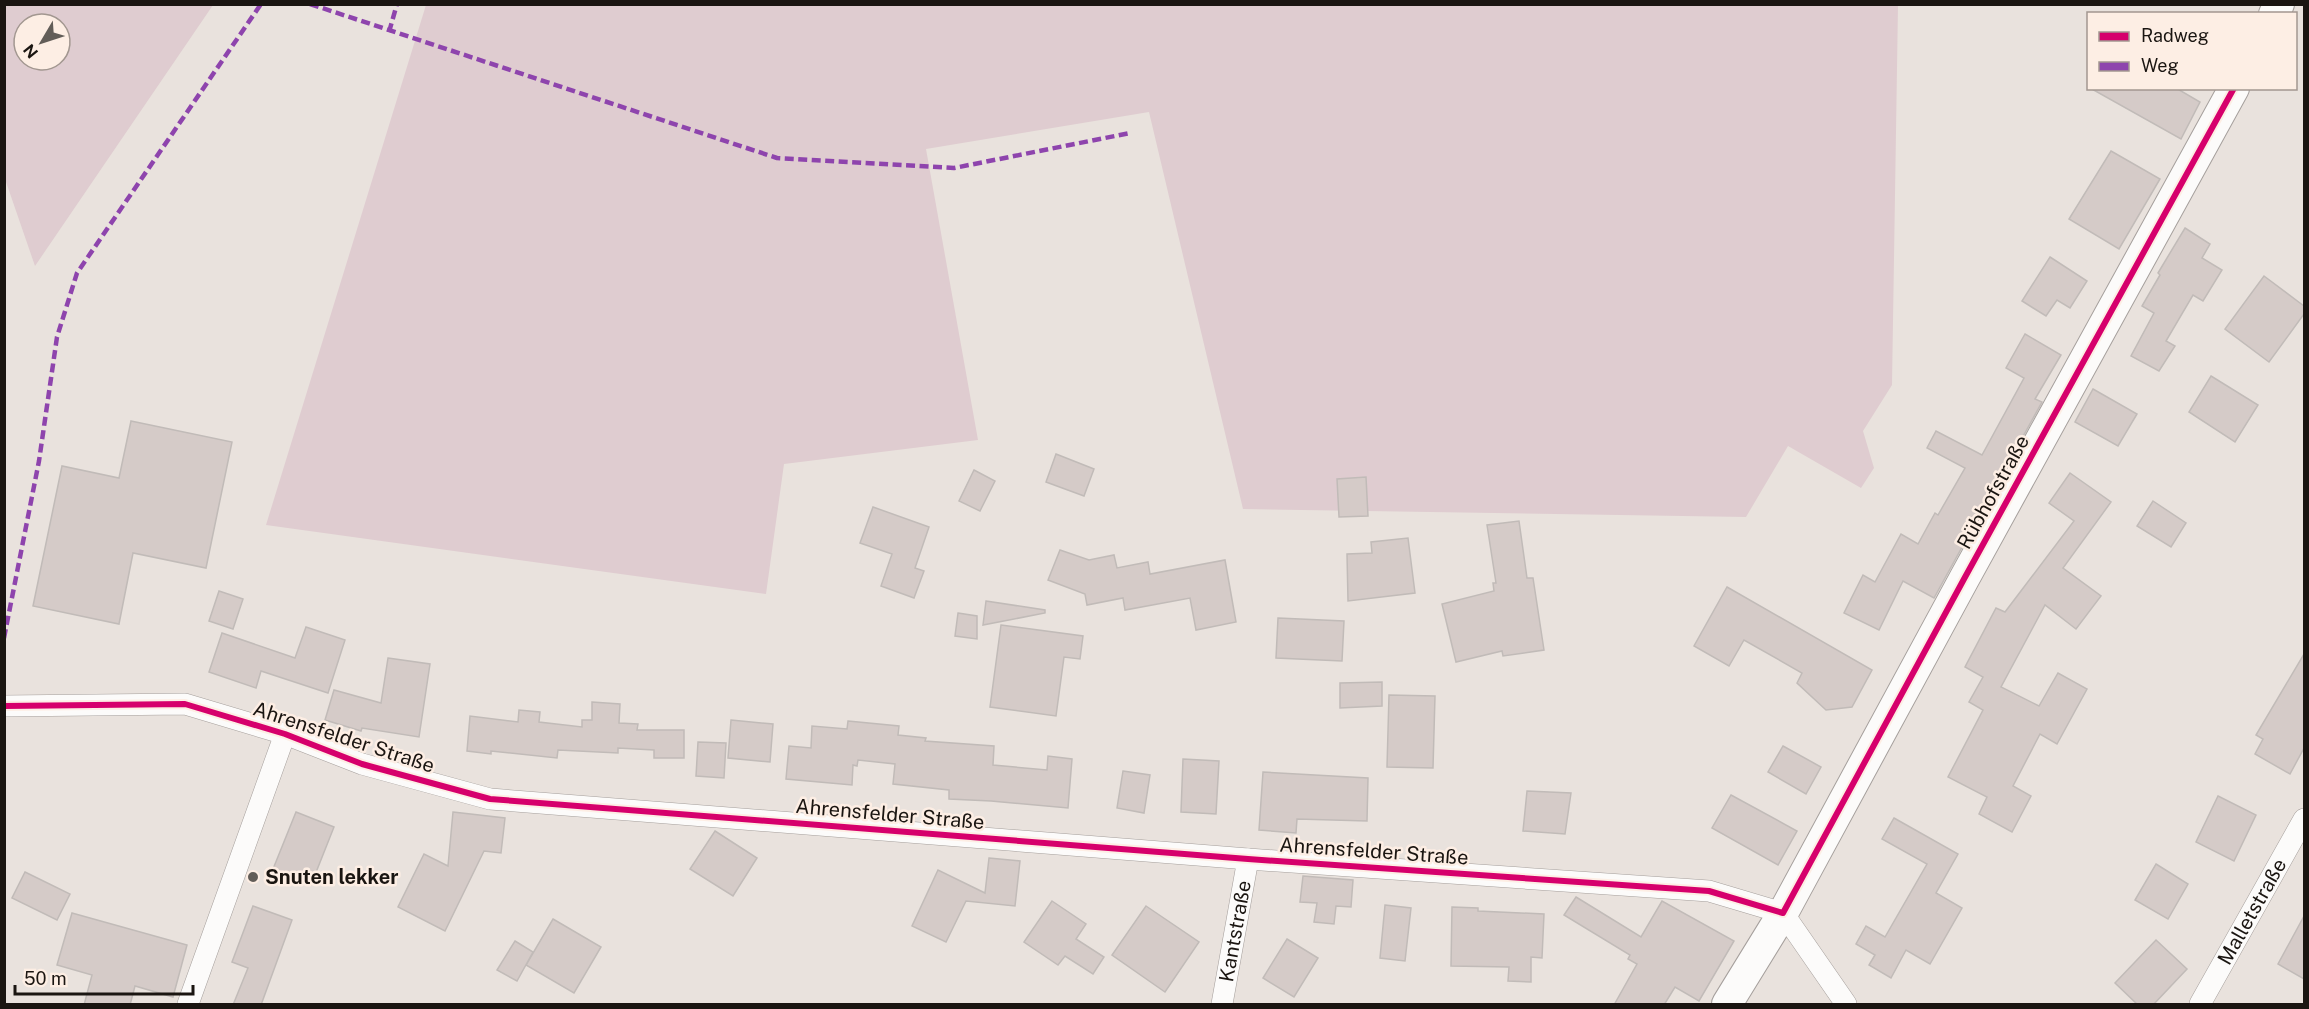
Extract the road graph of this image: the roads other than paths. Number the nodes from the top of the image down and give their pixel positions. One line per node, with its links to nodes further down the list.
1 (2233, 90): 6 (street, Rübhofstraße)
2 (4, 706): 3 (street, Ahrensfelder Straße)
3 (285, 734): 5 (street, Ahrensfelder Straße); 7 (street)
4 (2304, 819): 11 (street, Malletstraße)
5 (1248, 859): 6 (street, Ahrensfelder Straße); 8 (street, Kantstraße)
6 (1783, 913): 9 (street, Rübhofstraße); 10 (street)
7 (188, 1005)
8 (1222, 1005)
9 (1727, 1005)
10 (1846, 1005)
11 (2200, 1005)

